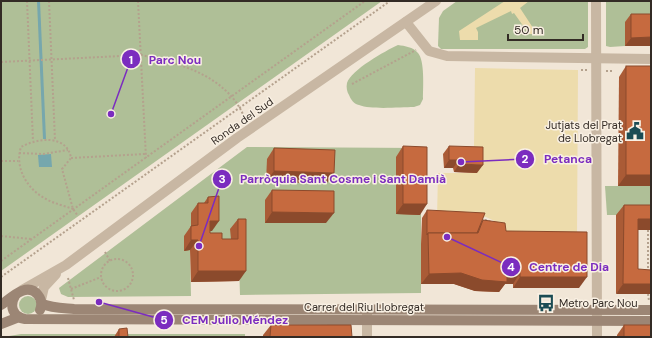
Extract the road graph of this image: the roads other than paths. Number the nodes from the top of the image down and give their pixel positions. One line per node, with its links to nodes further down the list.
1 (436, 1): 3 (street, Ronda del Sud)
2 (596, 1): 4 (street)
3 (406, 22): 4 (street); 6 (street, Ronda del Sud)
4 (596, 58): 5 (street); 11 (street)
5 (651, 59)
6 (66, 265): 7 (street, Ronda del Sud); 8 (street, Ronda del Sud)
7 (19, 293): 8 (street); 9 (street, Ronda del Sud); 13 (street)
8 (41, 302): 12 (street, Carrer del Riu Llobregat); 13 (street)
9 (1, 306)
10 (650, 306): 11 (street, Carrer del Riu Llobregat)
11 (597, 310): 12 (street, Carrer del Riu Llobregat); 14 (street)
12 (367, 315): 13 (street, Carrer del Riu Llobregat); 14 (street, Carrer del Riu Llobregat); 17 (street)
13 (25, 318): 16 (street)
14 (597, 320): 15 (street, Carrer del Riu Llobregat); 18 (street)
15 (651, 321)
16 (1, 324)
17 (367, 337)
18 (596, 337)

